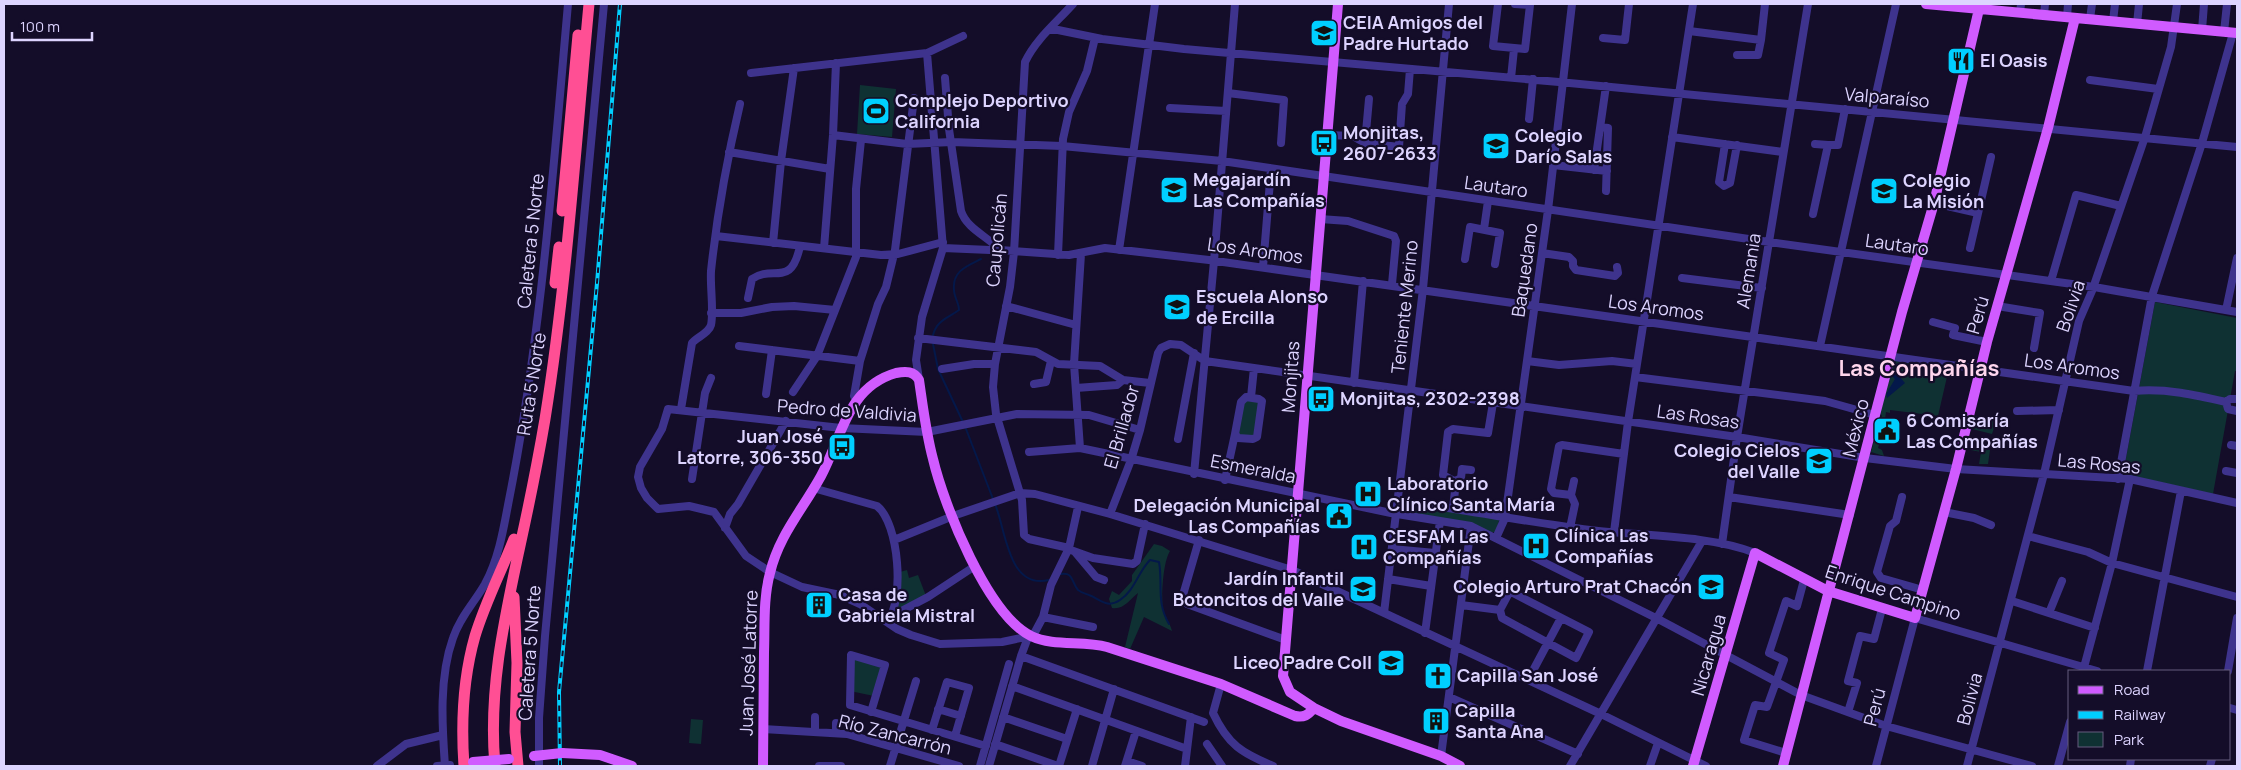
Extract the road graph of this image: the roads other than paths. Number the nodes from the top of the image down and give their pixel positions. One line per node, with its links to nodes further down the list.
1 (568, 4): 344 (street, Caletera 5 Norte)
2 (581, 4): 266 (highway, Ruta 5 Norte)
3 (589, 4): 276 (highway, Ruta 5 Norte)
4 (604, 4): 369 (street, Caletera 5 Norte)
5 (1073, 4): 37 (street, Caupolicán)
6 (1155, 4): 45 (street)
7 (1235, 4): 47 (street)
8 (1338, 4): 50 (main road, Monjitas)
9 (1449, 4): 54 (street, Teniente Merino)
10 (1498, 4): 46 (street)
11 (1515, 4): 46 (street)
12 (1572, 4): 60 (street, Baquedano)
13 (1629, 4): 43 (street)
14 (1693, 4): 39 (street)
15 (1765, 4): 44 (street)
16 (1808, 4): 68 (street, Alemania)
17 (1896, 4): 72 (street)
18 (1926, 4): 27 (main road)
19 (2045, 4): 31 (street)
20 (2068, 4): 32 (street)
21 (2092, 4): 33 (street)
22 (2115, 4): 34 (street)
23 (2139, 4): 35 (street)
24 (2176, 4): 36 (street, Bolivia)
25 (2204, 4): 38 (street)
26 (2227, 4): 40 (street)
27 (1950, 5): 30 (main road)
28 (1996, 7): 29 (main road); 30 (main road)
29 (2021, 8): 31 (main road)
30 (1979, 9): 74 (main road, México)
31 (2044, 15): 32 (main road)
32 (2071, 17): 33 (main road); 76 (main road, Perú)
33 (2090, 19): 34 (main road)
34 (2113, 21): 35 (main road)
35 (2137, 24): 36 (main road)
36 (2174, 27): 38 (main road); 62 (street, Bolivia)
37 (1050, 30): 42 (street, Valparaíso); 88 (street, Caupolicán)
38 (2202, 30): 40 (main road)
39 (1689, 31): 44 (street); 64 (street)
40 (2232, 33): 86 (street)
41 (963, 36): 48 (street)
42 (1095, 38): 45 (street, Valparaíso); 93 (street)
43 (1603, 38)
44 (1761, 40): 49 (street)
45 (1149, 45): 47 (street, Valparaíso); 97 (street)
46 (1514, 49): 57 (street)
47 (1232, 53): 50 (street, Valparaíso); 63 (street)
48 (926, 54): 51 (street); 83 (street)
49 (1737, 55)
50 (1334, 61): 53 (street, Valparaíso); 78 (main road, Monjitas)
51 (836, 63): 52 (street); 77 (street)
52 (794, 68): 55 (street); 99 (street)
53 (1410, 69): 54 (street, Valparaíso); 85 (street)
54 (1442, 72): 57 (street, Valparaíso); 108 (street, Teniente Merino)
55 (751, 73)
56 (945, 78): 82 (street)
57 (1512, 78): 58 (street, Valparaíso)
58 (1534, 79): 60 (street, Valparaíso); 73 (street)
59 (2090, 80): 62 (street)
60 (1562, 82): 61 (street, Valparaíso); 101 (street, Baquedano)
61 (1606, 86): 64 (street, Valparaíso); 75 (street)
62 (2158, 89): 80 (street, Bolivia)
63 (1228, 93): 71 (street); 84 (street)
64 (1678, 94): 68 (street, Valparaíso); 79 (street)
65 (914, 98): 87 (street)
66 (1369, 99): 85 (street)
67 (740, 104): 95 (street)
68 (1791, 104): 70 (street, Valparaíso); 96 (street, Alemania)
69 (1170, 108): 71 (street)
70 (1845, 109): 72 (street, Valparaíso); 92 (street)
71 (1226, 111): 100 (street)
72 (1874, 112): 74 (street, Valparaíso); 129 (street)
73 (1528, 119)
74 (1955, 119): 76 (street, Valparaíso); 110 (main road, México)
75 (1601, 127): 104 (street); 105 (street)
76 (2048, 128): 80 (street, Valparaíso); 142 (main road, Perú)
77 (834, 135): 81 (street, Lautaro); 103 (street)
78 (1328, 135): 85 (street); 106 (main road, Monjitas)
79 (1672, 137): 89 (street); 116 (street)
80 (2145, 137): 86 (street, Valparaíso); 111 (street, Bolivia)
81 (861, 140): 87 (street, Lautaro); 127 (street)
82 (952, 142): 83 (street, Lautaro); 88 (street, Lautaro); 128 (street, Los Aromos)
83 (935, 143): 87 (street, Lautaro); 121 (street)
84 (1281, 143)
85 (1365, 143)
86 (2202, 143): 94 (street, Valparaíso); 150 (street)
87 (907, 144): 131 (street)
88 (1019, 144): 93 (street, Lautaro); 128 (street, Caupolicán)
89 (1725, 144): 91 (street); 91 (street)
90 (1815, 144): 92 (street)
91 (1736, 145): 96 (street)
92 (1828, 145): 114 (street)
93 (1062, 146): 97 (street, Lautaro); 133 (street)
94 (2237, 147)
95 (729, 152): 99 (street); 118 (street)
96 (1784, 152): 119 (street, Alemania)
97 (1133, 153): 100 (street, Lautaro); 126 (street)
98 (1991, 157): 113 (street)
99 (781, 161): 103 (street); 120 (street)
100 (1222, 161): 102 (street, Lautaro); 136 (street)
101 (1553, 165): 104 (street); 112 (street, Baquedano)
102 (1271, 169): 106 (street, Lautaro); 140 (street)
103 (830, 170): 123 (street)
104 (1594, 170): 105 (street)
105 (1607, 171): 107 (street)
106 (1324, 177): 108 (street, Lautaro); 115 (main road, Monjitas)
107 (1606, 191)
108 (1432, 194): 109 (street, Lautaro); 149 (street, Teniente Merino)
109 (1488, 201): 112 (street, Lautaro); 117 (street)
110 (1934, 203): 113 (street); 137 (main road, México)
111 (2121, 206): 145 (street); 147 (street, Bolivia)
112 (1548, 210): 116 (street, Lautaro); 130 (street, Baquedano)
113 (1978, 213): 124 (street)
114 (1814, 214)
115 (1320, 219): 141 (main road, Monjitas); 146 (street)
116 (1658, 226): 119 (street, Lautaro); 159 (street)
117 (1484, 230): 135 (street); 138 (street)
118 (716, 236): 120 (street); 158 (street)
119 (1770, 242): 129 (street, Lautaro); 148 (street, Alemania)
120 (773, 243): 122 (street)
121 (943, 245): 125 (street); 131 (street); 163 (street)
122 (800, 246): 123 (street); 151 (street)
123 (824, 248): 127 (street)
124 (1970, 248)
125 (990, 250)
126 (1118, 250): 132 (street, Los Aromos); 136 (street, Los Aromos)
127 (857, 252): 131 (street); 155 (street)
128 (1014, 252): 133 (street, Los Aromos); 153 (street, Caupolicán)
129 (1842, 252): 137 (street, Lautaro); 166 (street)
130 (1542, 253): 139 (street); 152 (street, Baquedano)
131 (894, 254): 176 (street)
132 (1081, 254): 133 (street, Los Aromos); 161 (street)
133 (1058, 255)
134 (2237, 258): 156 (street)
135 (1465, 259)
136 (1214, 261): 140 (street, Los Aromos); 177 (street)
137 (1916, 263): 142 (street, Lautaro); 173 (main road, México)
138 (1495, 264)
139 (1618, 267)
140 (1264, 268): 141 (street, Los Aromos)
141 (1315, 274): 144 (street, Los Aromos); 186 (main road, Monjitas)
142 (2005, 275): 145 (street, Lautaro); 154 (main road, Perú)
143 (1682, 278): 148 (street)
144 (1363, 281): 146 (street, Los Aromos); 193 (street)
145 (2051, 281): 147 (street, Lautaro)
146 (1392, 284): 149 (street, Los Aromos)
147 (2094, 287): 150 (street, Lautaro); 191 (street, Bolivia)
148 (1762, 288): 162 (street, Alemania)
149 (1423, 289): 152 (street, Los Aromos); 196 (street, Teniente Merino)
150 (2152, 296): 156 (street, Lautaro); 199 (street)
151 (748, 298)
152 (1535, 305): 159 (street, Los Aromos); 178 (street, Baquedano)
153 (1006, 306): 161 (street); 167 (street, Caupolicán)
154 (1997, 306): 164 (main road, Perú); 169 (street)
155 (835, 310): 158 (street); 172 (street)
156 (2226, 310): 157 (street, Lautaro)
157 (2237, 312)
158 (711, 313): 207 (street)
159 (1644, 321): 162 (street, Los Aromos); 181 (street)
160 (1933, 322): 164 (street)
161 (1076, 325): 180 (street)
162 (1754, 337): 166 (street, Los Aromos); 197 (street, Alemania)
163 (918, 338): 167 (street); 174 (street)
164 (1987, 342): 184 (main road, Perú)
165 (739, 346): 170 (street)
166 (1820, 346): 173 (street, Los Aromos)
167 (998, 347): 175 (street); 179 (street, Caupolicán)
168 (1161, 348): 171 (street, Las Rosas); 192 (street, El Brillador)
169 (2034, 348)
170 (772, 350): 172 (street); 200 (street)
171 (1194, 353): 177 (street, Las Rosas); 222 (street)
172 (817, 356): 176 (street); 198 (street)
173 (1892, 356): 184 (street, Los Aromos); 213 (main road, México)
174 (916, 360): 185 (street); 189 (street)
175 (1051, 360): 180 (street); 194 (street)
176 (860, 361): 203 (street)
177 (1205, 361): 182 (street, Las Rosas); 232 (street)
178 (1527, 362): 181 (street); 206 (street, Baquedano)
179 (995, 364): 183 (street); 214 (street, Caupolicán)
180 (1074, 364): 190 (street); 195 (street)
181 (1637, 364): 187 (street)
182 (1254, 368): 186 (street, Las Rosas); 201 (street)
183 (942, 369)
184 (1980, 370): 191 (street, Los Aromos); 228 (main road, Perú)
185 (905, 372): 189 (main road); 203 (main road)
186 (1307, 375): 193 (street, Las Rosas); 243 (main road, Monjitas)
187 (1635, 377): 197 (street); 216 (street)
188 (711, 378): 211 (street)
189 (920, 380): 219 (main road)
190 (1123, 380): 192 (street); 195 (street)
191 (2065, 380): 199 (street, Los Aromos); 208 (street, Bolivia)
192 (1150, 383): 218 (street, El Brillador)
193 (1354, 383): 196 (street, Las Rosas)
194 (1034, 384)
195 (1076, 388): 212 (street)
196 (1412, 391): 205 (street, Las Rosas); 247 (street, Teniente Merino)
197 (1744, 391): 213 (street); 221 (street, Alemania)
198 (793, 392)
199 (2134, 392): 204 (street, Los Aromos); 235 (street)
200 (766, 394)
201 (1251, 397): 220 (street); 220 (street)
202 (2237, 399): 204 (street, Los Aromos)
203 (856, 400): 217 (main road, Juan José Latorre)
204 (2226, 402): 210 (street, Los Aromos)
205 (1493, 404): 206 (street, Las Rosas); 238 (street)
206 (1521, 408): 216 (street, Las Rosas); 256 (street, Baquedano)
207 (681, 409): 211 (street, Pedro de Valdivia); 261 (street, Pedro de Valdivia)
208 (2059, 410): 209 (street); 233 (street, Bolivia)
209 (2017, 411)
210 (2237, 411)
211 (703, 412): 215 (street, Pedro de Valdivia); 234 (street)
212 (1077, 414): 214 (street, Pedro de Valdivia); 218 (street, Pedro de Valdivia); 223 (street)
213 (1875, 415): 226 (main road, México)
214 (997, 418): 219 (street, Pedro de Valdivia); 242 (street, Caupolicán)
215 (786, 421): 217 (street, Pedro de Valdivia); 261 (street)
216 (1628, 422): 221 (street, Las Rosas); 225 (street)
217 (841, 428): 219 (street, Pedro de Valdivia); 240 (main road, Juan José Latorre)
218 (1140, 430): 227 (street, El Brillador)
219 (927, 432): 255 (main road)
220 (1235, 434): 236 (street)
221 (1736, 437): 226 (street, Las Rosas); 245 (street, Alemania)
222 (1178, 438)
223 (1080, 448): 224 (street, Esmeralda); 227 (street, Esmeralda)
224 (1029, 452)
225 (1624, 454): 244 (street); 263 (street)
226 (1865, 458): 228 (street, Las Rosas); 254 (main road, México)
227 (1131, 460): 232 (street, Esmeralda); 252 (street, El Brillador)
228 (1956, 469): 233 (street, Las Rosas); 251 (main road, Perú)
229 (1471, 470): 238 (street)
230 (2226, 471): 231 (street)
231 (2237, 473)
232 (1194, 474): 236 (street, Esmeralda)
233 (2044, 474): 235 (street, Las Rosas); 264 (street, Bolivia)
234 (692, 479)
235 (2118, 479): 237 (street, Las Rosas)
236 (1225, 480): 243 (street, Esmeralda)
237 (2130, 480): 241 (street, Las Rosas); 275 (street)
238 (1455, 481): 250 (street)
239 (1574, 481): 244 (street)
240 (813, 488): 267 (street); 279 (main road, Juan José Latorre)
241 (2180, 490): 248 (street, Las Rosas); 280 (street)
242 (1020, 493): 249 (street); 255 (street); 271 (street, Caupolicán)
243 (1298, 493): 253 (street, Esmeralda); 278 (main road, Monjitas)
244 (1571, 495): 262 (street)
245 (1729, 497): 254 (street); 270 (street, Alemania)
246 (1902, 497): 286 (street)
247 (1398, 501): 250 (street, Enrique Campino); 253 (street, Teniente Merino)
248 (2237, 503)
249 (1078, 507): 252 (street); 271 (street)
250 (1453, 508): 256 (street, Enrique Campino)
251 (1944, 512): 259 (street); 286 (main road, Perú)
252 (1110, 514): 258 (street)
253 (1397, 514): 257 (street, Esmeralda); 272 (street, Teniente Merino)
254 (1850, 515): 287 (main road, México)
255 (952, 516): 267 (street); 277 (main road)
256 (1505, 518): 262 (street, Enrique Campino); 265 (street, Baquedano)
257 (1440, 521): 260 (street, Esmeralda); 273 (street)
258 (1145, 524): 268 (street); 271 (street)
259 (1991, 525)
260 (1471, 526): 265 (street, Esmeralda); 290 (street)
261 (725, 528): 279 (street)
262 (1570, 528): 263 (street, Enrique Campino)
263 (1614, 532): 269 (street, Enrique Campino)
264 (2028, 536): 275 (street); 289 (street, Bolivia)
265 (1496, 538): 299 (street, Esmeralda)
266 (514, 539): 359 (highway); 367 (highway, Ruta 5 Norte)
267 (894, 540): 300 (street)
268 (1199, 540): 278 (street); 305 (street)
269 (1702, 541): 270 (street, Enrique Campino); 299 (street)
270 (1722, 544): 274 (street, Enrique Campino)
271 (1070, 549): 282 (street); 295 (street)
272 (1392, 549): 273 (street); 281 (street, Teniente Merino)
273 (1435, 553): 285 (street)
274 (1755, 553): 283 (main road, Enrique Campino); 309 (main road, Nicaragua)
275 (2112, 562): 280 (street); 302 (street)
276 (517, 563): 357 (highway); 368 (highway, Ruta 5 Norte)
277 (975, 566): 300 (street); 304 (main road)
278 (1292, 570): 293 (street); 305 (main road, Monjitas)
279 (770, 572): 300 (street); 338 (main road, Juan José Latorre)
280 (2164, 576): 288 (street); 313 (street)
281 (1388, 579): 285 (street); 293 (street, Teniente Merino)
282 (1104, 580)
283 (1804, 580): 287 (main road, Enrique Campino); 317 (street)
284 (2062, 581): 294 (street)
285 (1431, 586): 303 (street)
286 (1923, 590): 297 (main road, Perú)
287 (1828, 591): 291 (main road, Enrique Campino); 321 (main road, México)
288 (2237, 597)
289 (2012, 601): 294 (street); 307 (street, Bolivia)
290 (1461, 605): 292 (street); 308 (street)
291 (1882, 609): 297 (main road, Enrique Campino); 327 (street)
292 (1500, 610): 296 (street); 306 (street)
293 (1384, 613): 303 (street)
294 (2049, 613): 302 (street)
295 (1043, 617): 301 (street); 304 (street)
296 (1562, 618): 306 (street); 306 (street)
297 (1915, 618): 307 (street, Enrique Campino); 337 (street, Perú)
298 (2237, 618): 314 (street)
299 (1658, 619): 309 (street, Esmeralda); 328 (street)
300 (888, 620): 304 (street)
301 (1094, 627)
302 (2095, 628): 312 (street)
303 (1425, 632): 308 (street)
304 (1030, 636): 310 (street); 318 (main road)
305 (1286, 640): 323 (main road, Monjitas)
306 (1548, 643): 315 (street)
307 (2000, 644): 312 (street, Enrique Campino); 353 (street, Bolivia)
308 (1455, 645): 315 (street); 322 (street)
309 (1726, 655): 317 (street, Esmeralda); 358 (main road, Nicaragua)
310 (1021, 656): 319 (street); 320 (street)
311 (1009, 664): 350 (street)
312 (2084, 669)
313 (2147, 670)
314 (2228, 670)
315 (1528, 680): 328 (street)
316 (916, 681): 334 (street)
317 (1776, 681): 321 (street, Esmeralda); 354 (street)
318 (1221, 684): 323 (main road); 363 (street)
319 (1012, 686): 325 (street); 331 (street)
320 (1114, 689): 332 (street); 333 (street)
321 (1801, 695): 327 (street, Esmeralda); 354 (main road, México)
322 (1449, 697): 355 (street); 356 (street)
323 (1314, 708): 356 (main road, Monjitas)
324 (938, 709): 329 (street); 329 (street); 340 (street)
325 (1076, 709): 333 (street); 346 (street)
326 (871, 712): 326 (street); 334 (street)
327 (1848, 712): 337 (street, Esmeralda)
328 (1601, 714): 347 (street); 355 (street)
329 (961, 716): 345 (street)
330 (815, 717): 342 (street)
331 (1003, 717): 346 (street); 348 (street)
332 (1191, 717): 335 (street); 352 (street)
333 (1106, 720): 341 (street); 379 (street)
334 (903, 722): 340 (street); 351 (street)
335 (1204, 722)
336 (836, 723): 343 (street)
337 (1886, 726): 353 (street, Esmeralda); 386 (street, Perú)
338 (763, 729): 342 (street, Río Zancarrón); 371 (main road, Juan José Latorre)
339 (2068, 729): 389 (street)
340 (932, 730): 345 (street)
341 (1136, 731): 352 (street); 360 (street)
342 (815, 732): 343 (street, Río Zancarrón)
343 (836, 733): 351 (street, Río Zancarrón)
344 (443, 735): 362 (street, Caletera 5 Norte); 365 (street)
345 (955, 736): 350 (street)
346 (1067, 739): 378 (street)
347 (1658, 742): 358 (street); 383 (street)
348 (995, 744): 377 (street); 378 (street)
349 (1207, 744): 361 (street)
350 (986, 746): 376 (street)
351 (895, 749): 374 (street); 375 (street, Río Zancarrón)
352 (1187, 749): 381 (street)
353 (1971, 749): 387 (street, Bolivia); 388 (street, Esmeralda)
354 (1786, 753): 385 (main road, México)
355 (1578, 754): 382 (street)
356 (1440, 756): 364 (main road, Monjitas)
357 (514, 761): 359 (main road, bridge); 370 (main road, bridge)
358 (1694, 763): 384 (street)
359 (467, 764): 362 (street)
360 (1126, 764): 380 (street)
361 (1219, 764)
362 (448, 765): 366 (street, bridge)
363 (1268, 765)
364 (1453, 765)
365 (377, 766)
366 (437, 766)
367 (487, 766)
368 (495, 766)
369 (539, 766)
370 (632, 766)
371 (763, 766)
372 (819, 766): 373 (street)
373 (841, 766)
374 (890, 766)
375 (959, 766)
376 (980, 766)
377 (988, 766)
378 (1058, 766)
379 (1092, 766)
380 (1142, 766)
381 (1185, 766)
382 (1570, 766)
383 (1650, 766)
384 (1706, 766)
385 (1783, 766)
386 (1876, 766)
387 (1967, 766)
388 (2032, 766)
389 (2058, 766)

